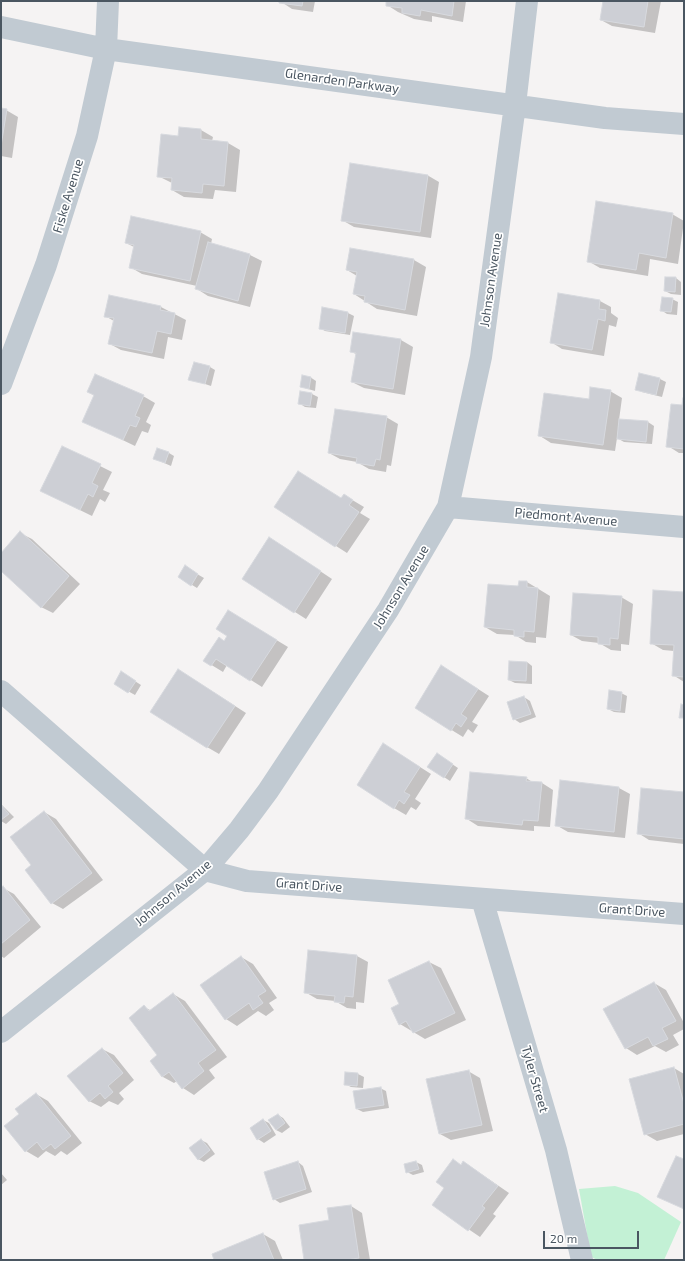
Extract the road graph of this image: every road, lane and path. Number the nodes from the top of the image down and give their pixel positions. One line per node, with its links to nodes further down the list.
1 (108, 1): 4 (street, Fiske Avenue)
2 (527, 1): 5 (street, Johnson Avenue)
3 (1, 27): 4 (street, Glenarden Parkway)
4 (106, 49): 5 (street, Glenarden Parkway); 7 (street, Fiske Avenue)
5 (515, 105): 6 (street, Glenarden Parkway); 8 (street, Johnson Avenue)
6 (684, 124)
7 (1, 384)
8 (448, 507): 9 (street, Piedmont Avenue); 11 (street, Johnson Avenue)
9 (684, 527)
10 (1, 691): 11 (street, Grant Drive)
11 (205, 870): 12 (street, Grant Drive); 14 (street, Johnson Avenue)
12 (482, 899): 13 (street, Grant Drive); 15 (street, Tyler Street)
13 (684, 914)
14 (1, 1032)
15 (582, 1260)

